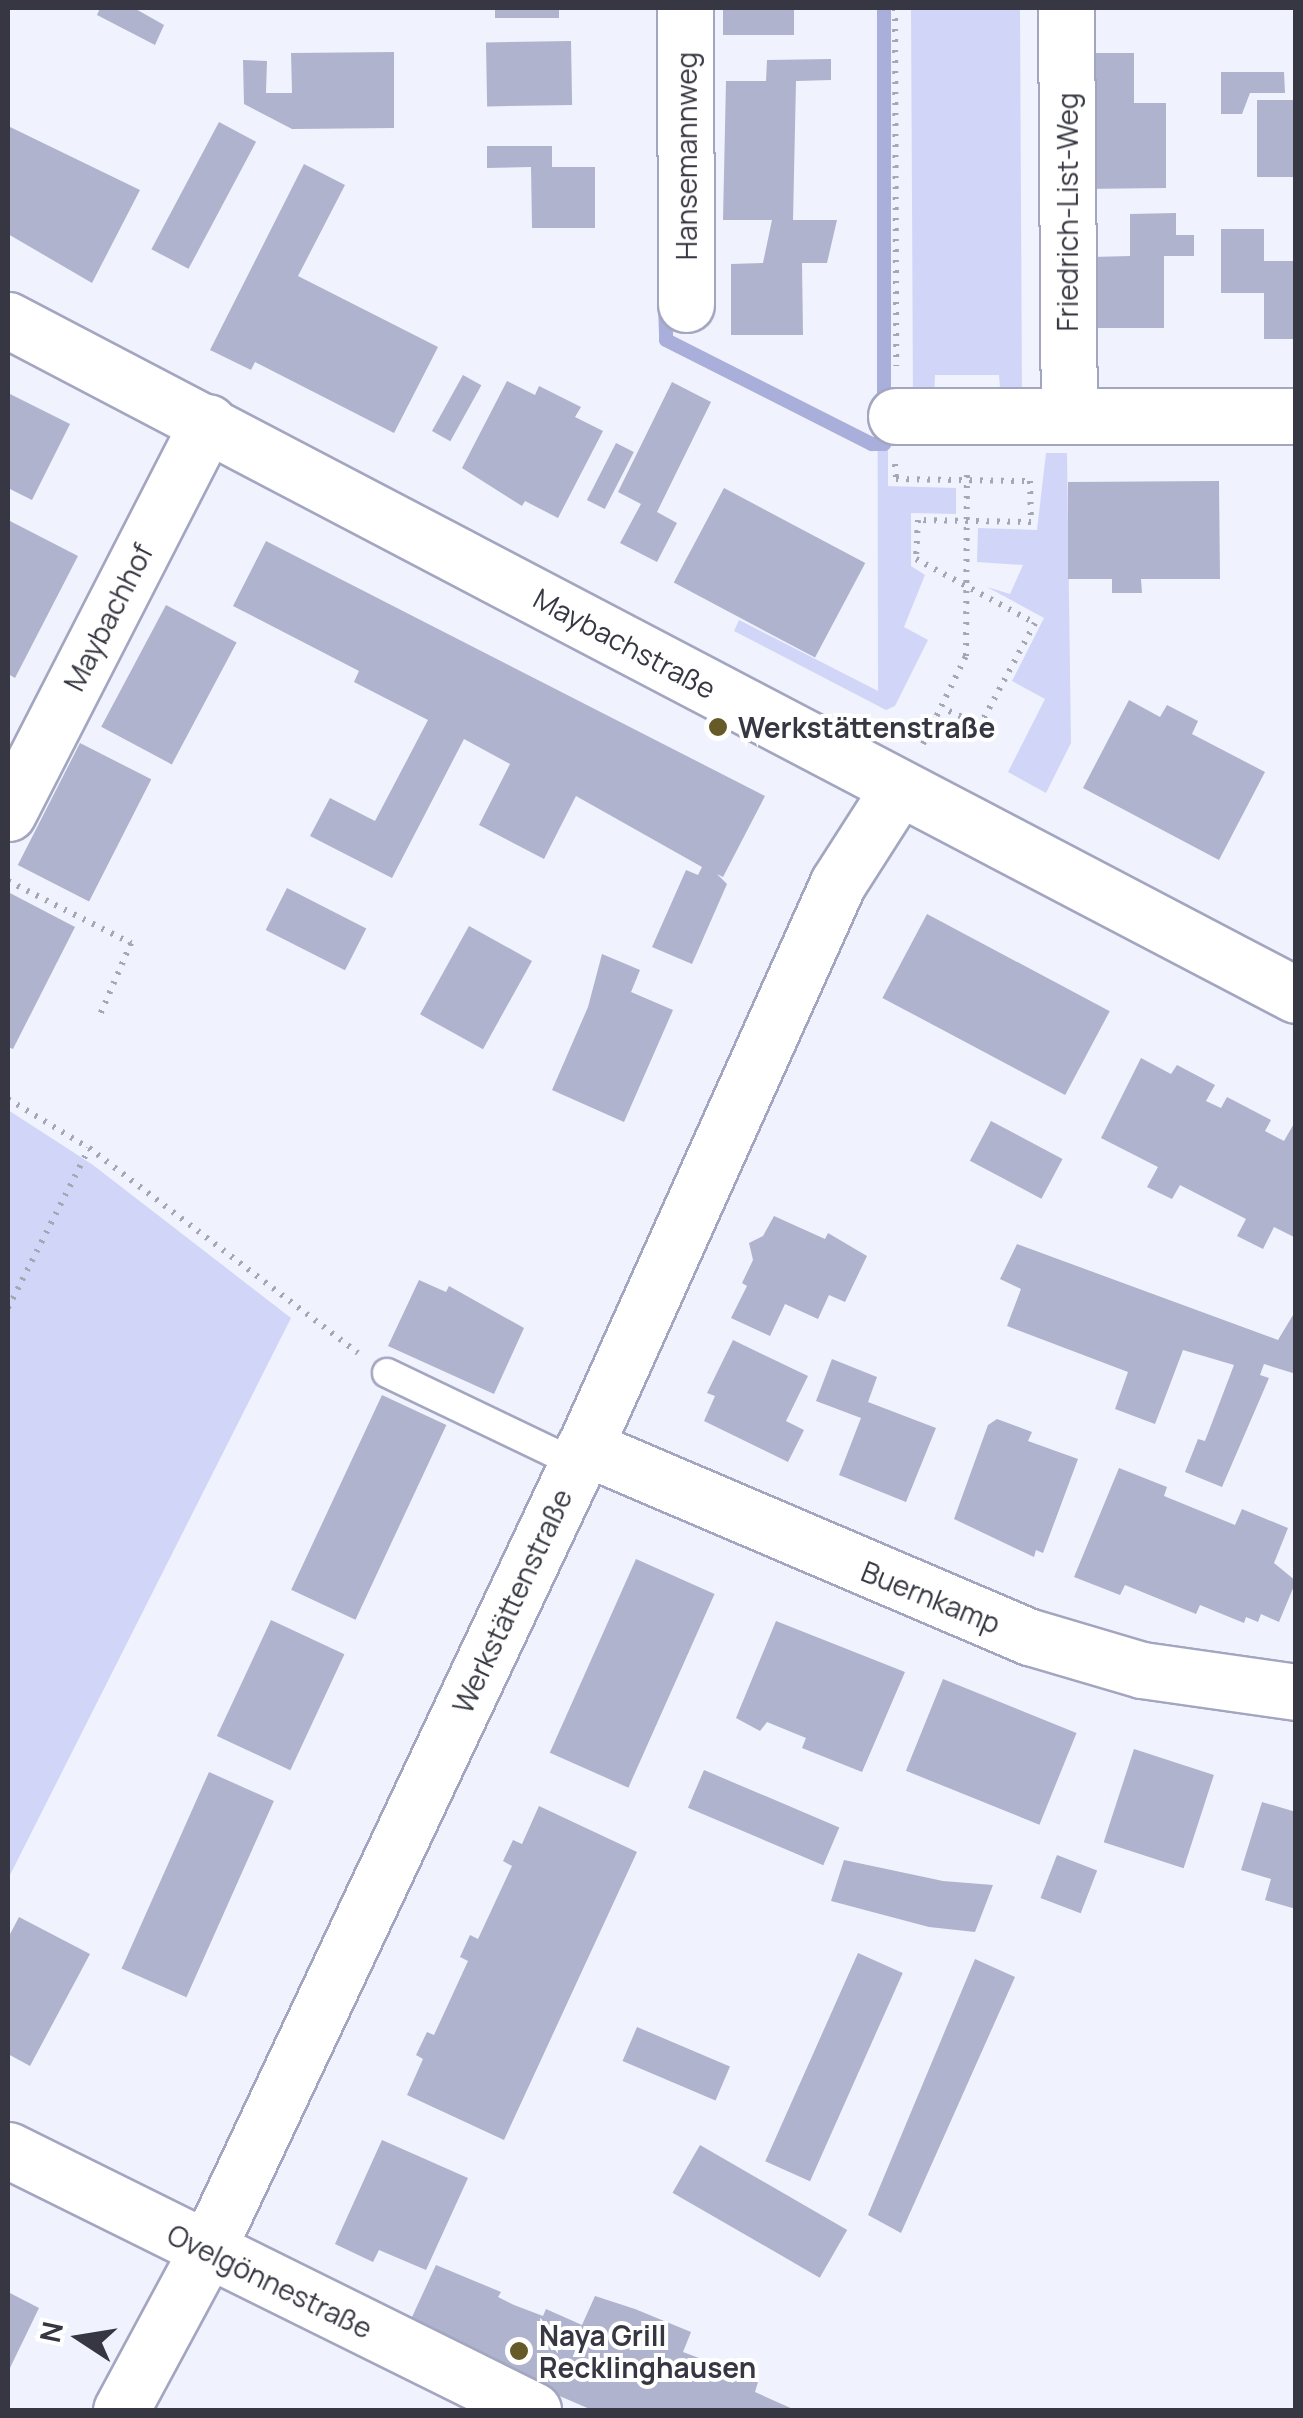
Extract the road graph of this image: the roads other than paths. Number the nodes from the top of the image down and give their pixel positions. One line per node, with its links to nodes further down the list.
1 (685, 8): 3 (street, Hansemannweg)
2 (1066, 8): 6 (street, Friedrich-List-Weg)
3 (686, 304)
4 (8, 320): 8 (street, Maybachstraße)
5 (896, 416): 6 (street)
6 (1068, 416): 7 (street)
7 (1296, 416)
8 (208, 422): 9 (street, Maybachstraße); 10 (street, Maybachhof)
9 (898, 789): 11 (street, Maybachstraße); 13 (street, Werkstättenstraße)
10 (8, 813)
11 (1296, 995)
12 (388, 1373): 13 (lane)
13 (580, 1455): 14 (street, Buernkamp); 16 (street, Werkstättenstraße)
14 (1296, 1692)
15 (8, 2150): 16 (street, Ovelgönnestraße)
16 (207, 2250): 17 (street, Werkstättenstraße); 18 (street, Ovelgönnestraße)
17 (121, 2410)
18 (533, 2410)

